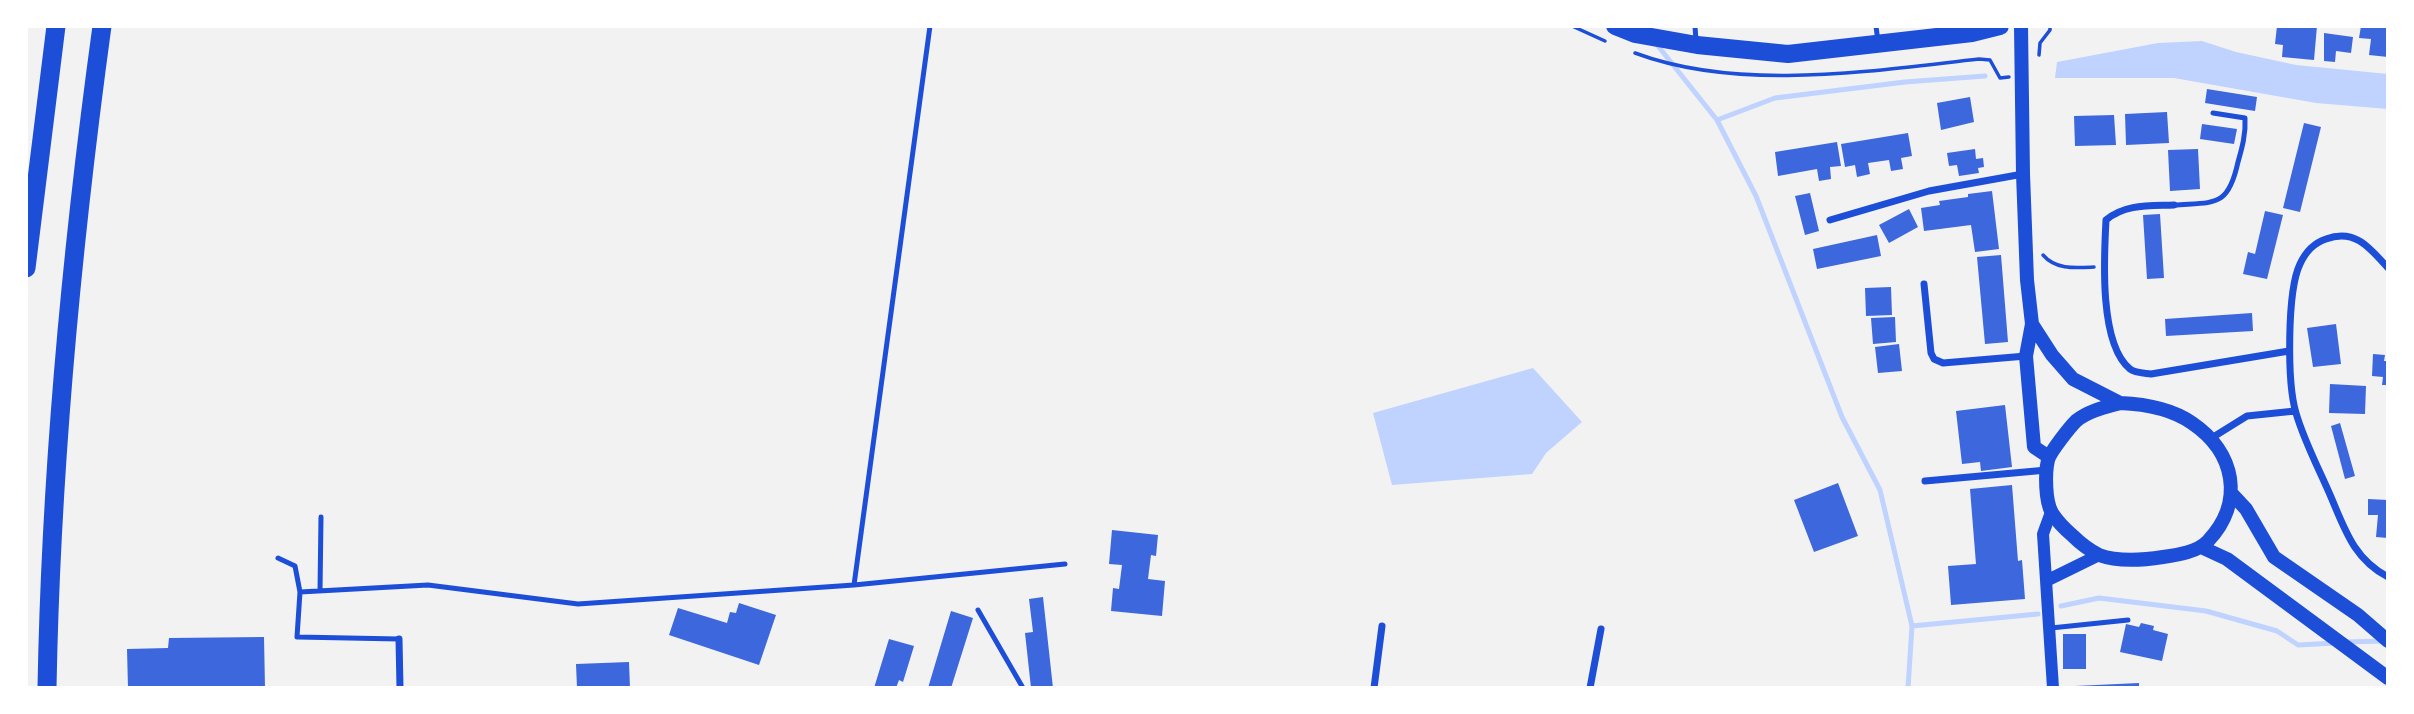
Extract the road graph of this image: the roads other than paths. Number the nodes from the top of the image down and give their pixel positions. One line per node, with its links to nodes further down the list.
1 (56, 26): 14 (highway)
2 (102, 26): 45 (highway)
3 (930, 26): 34 (lane)
4 (1876, 26): 9 (lane)
5 (2000, 26): 9 (main road)
6 (2021, 26): 11 (main road)
7 (1612, 35): 8 (main road)
8 (1695, 35): 9 (main road)
9 (1879, 45)
10 (2213, 113): 12 (lane)
11 (2023, 174): 13 (street); 17 (main road)
12 (2174, 205): 18 (street)
13 (1830, 220)
14 (26, 268)
15 (2388, 268): 18 (street)
16 (1924, 284): 19 (street)
17 (2032, 324): 19 (main road); 20 (main road)
18 (2289, 351): 21 (street)
19 (2026, 356): 23 (main road)
20 (2120, 402): 22 (main road); 23 (main road)
21 (2295, 411): 22 (street); 32 (street)
22 (2210, 439): 25 (main road)
23 (2048, 463): 24 (street); 26 (main road)
24 (1925, 481)
25 (2232, 494): 28 (main road); 43 (main road)
26 (2052, 512): 29 (main road); 33 (street)
27 (321, 517): 35 (lane)
28 (2201, 547): 29 (main road); 44 (main road)
29 (2099, 555): 33 (street)
30 (278, 558): 36 (lane)
31 (1065, 564): 34 (lane)
32 (2388, 577)
33 (2046, 581): 40 (street)
34 (854, 585): 35 (lane)
35 (320, 591): 36 (lane)
36 (300, 592): 42 (lane)
37 (978, 610): 47 (lane)
38 (2128, 620): 40 (lane)
39 (1382, 626): 48 (street)
40 (2051, 628): 50 (street)
41 (1601, 629): 49 (street)
42 (399, 639): 46 (street)
43 (2388, 641)
44 (2388, 678)
45 (47, 688)
46 (400, 688)
47 (1023, 688)
48 (1374, 688)
49 (1590, 688)
50 (2053, 688)

